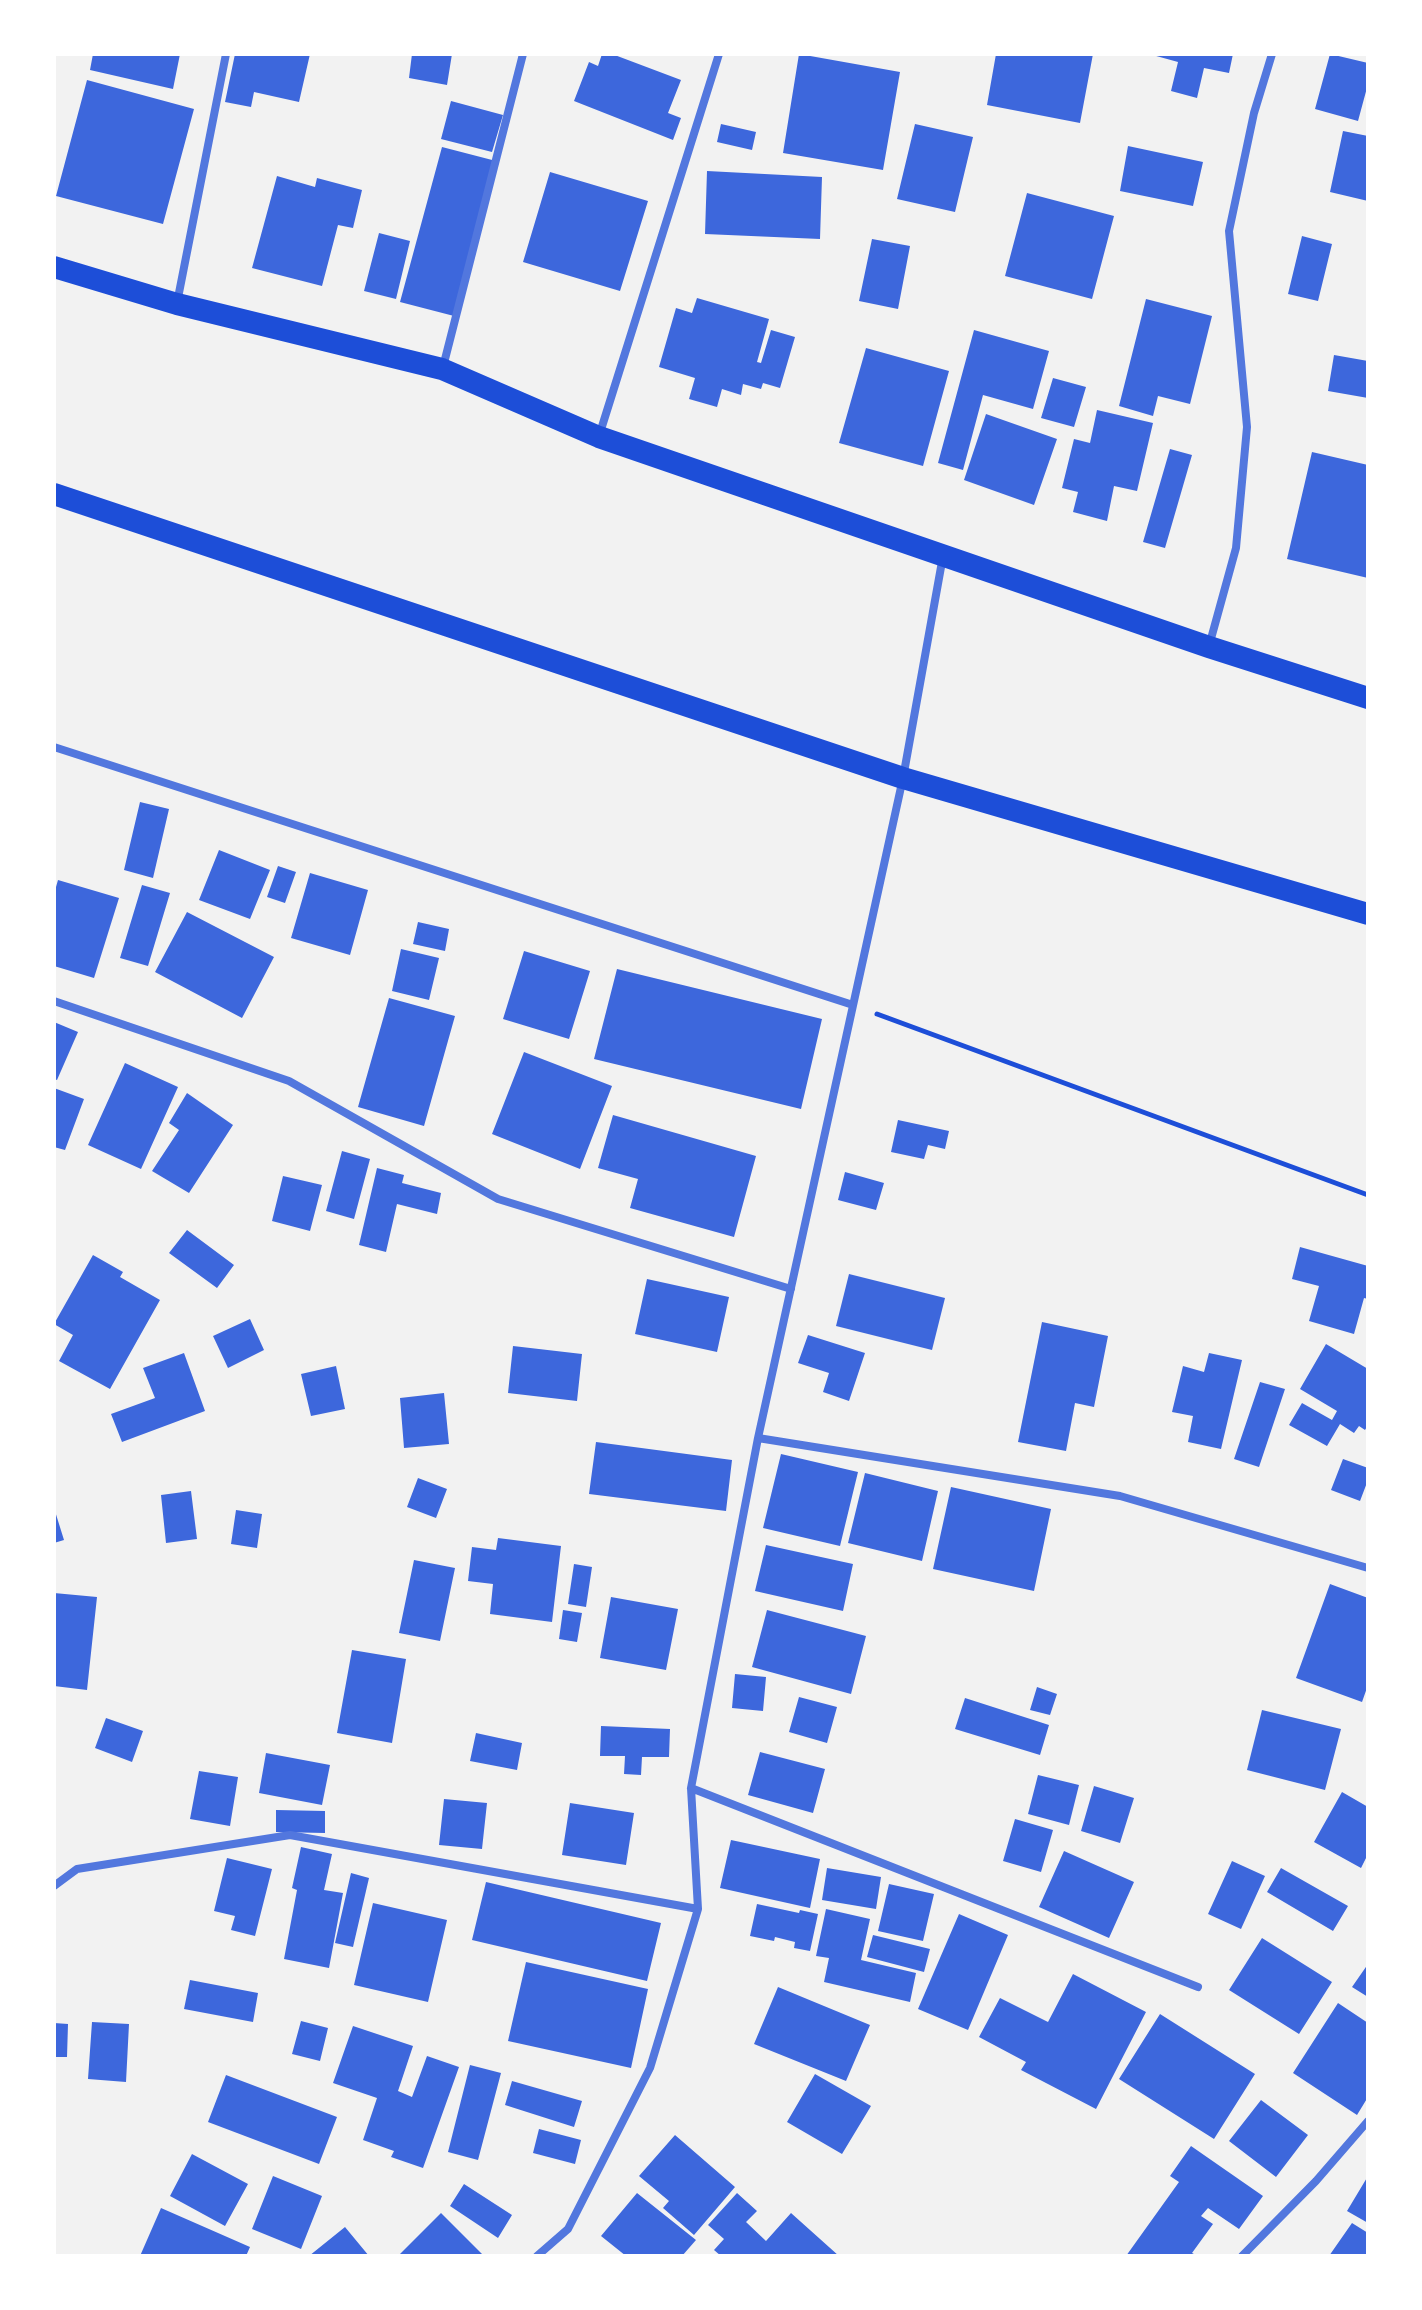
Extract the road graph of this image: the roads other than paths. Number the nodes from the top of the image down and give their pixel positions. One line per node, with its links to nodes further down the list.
1 (226, 54): 6 (street)
2 (523, 54): 7 (street)
3 (719, 54): 8 (street)
4 (1272, 54): 11 (street)
5 (54, 267): 6 (highway)
6 (177, 304): 7 (highway)
7 (442, 369): 8 (highway)
8 (599, 437): 10 (highway)
9 (54, 494): 14 (highway)
10 (943, 555): 11 (highway); 14 (street)
11 (1209, 647): 12 (highway)
12 (1368, 698)
13 (54, 747): 17 (street)
14 (903, 778): 15 (highway); 17 (street)
15 (1368, 914)
16 (54, 1001): 18 (street)
17 (853, 1005): 18 (street)
18 (791, 1289): 19 (street)
19 (758, 1438): 20 (street); 21 (street)
20 (1368, 1568)
21 (691, 1788): 23 (street); 24 (street)
22 (54, 1886): 23 (street)
23 (698, 1909): 26 (street)
24 (1198, 1987)
25 (1368, 2121): 27 (street)
26 (537, 2256)
27 (1242, 2256)

